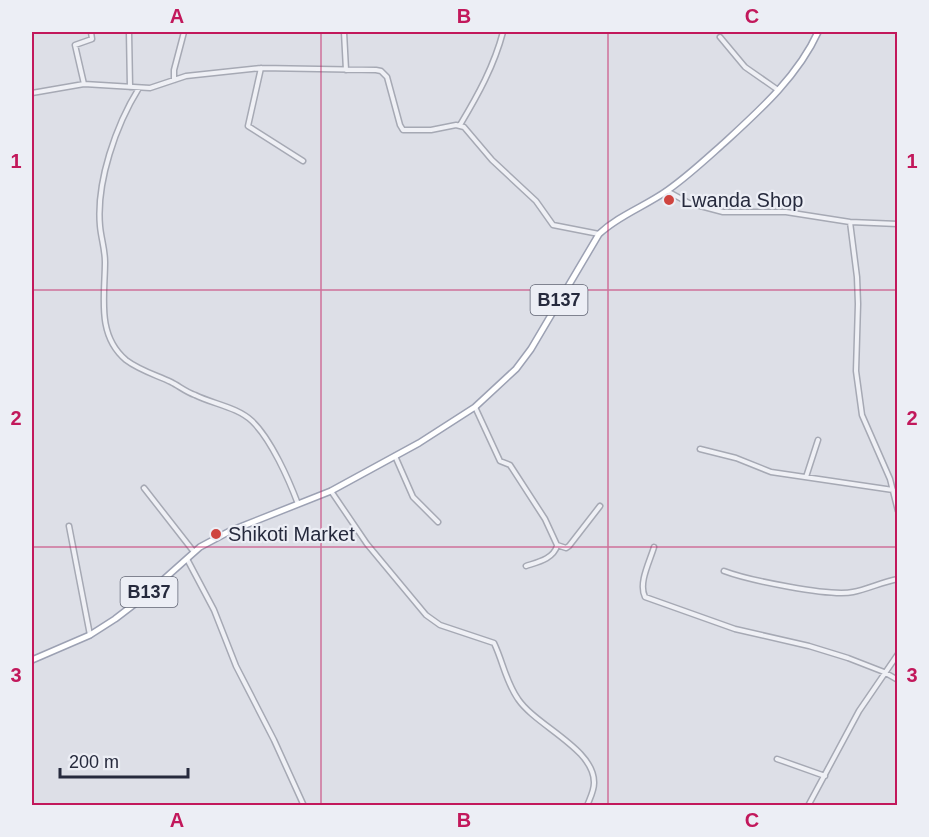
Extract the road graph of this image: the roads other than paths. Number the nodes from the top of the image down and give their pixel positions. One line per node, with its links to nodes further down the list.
1 (91, 32): 11 (street)
2 (129, 32): 12 (street)
3 (184, 32): 10 (street)
4 (344, 32): 9 (street)
5 (502, 32): 16 (street)
6 (818, 32): 14 (main road, B137)
7 (720, 37): 14 (street)
8 (261, 68): 9 (street); 10 (street); 17 (street)
9 (346, 70): 16 (street)
10 (174, 80): 13 (street)
11 (84, 84): 12 (street); 15 (street)
12 (130, 87): 13 (street)
13 (139, 88): 30 (street)
14 (778, 90): 18 (main road, B137)
15 (32, 93)
16 (460, 125): 21 (street)
17 (303, 161)
18 (667, 191): 19 (street); 21 (main road, B137)
19 (850, 222): 20 (street); 28 (street)
20 (897, 224)
21 (599, 234): 22 (main road, B137)
22 (475, 406): 25 (main road, B137); 35 (street)
23 (819, 440): 26 (street)
24 (700, 449): 26 (street)
25 (395, 456): 29 (main road, B137); 33 (street)
26 (806, 477): 28 (street)
27 (144, 488): 37 (street)
28 (893, 490): 32 (street)
29 (331, 491): 30 (main road, B137); 50 (street)
30 (298, 504): 37 (main road, B137)
31 (600, 506): 35 (street)
32 (897, 511)
33 (438, 522)
34 (69, 526): 42 (street)
35 (557, 545): 39 (street)
36 (654, 547): 45 (street)
37 (194, 552): 38 (main road, B137)
38 (187, 559): 42 (main road, B137); 49 (street)
39 (526, 566)
40 (724, 571): 41 (street)
41 (897, 579)
42 (90, 635): 44 (main road, B137)
43 (897, 654): 45 (street)
44 (33, 658)
45 (884, 672): 46 (street); 48 (street)
46 (897, 680)
47 (777, 759): 48 (street)
48 (825, 776): 51 (street)
49 (304, 806)
50 (587, 806)
51 (808, 806)

